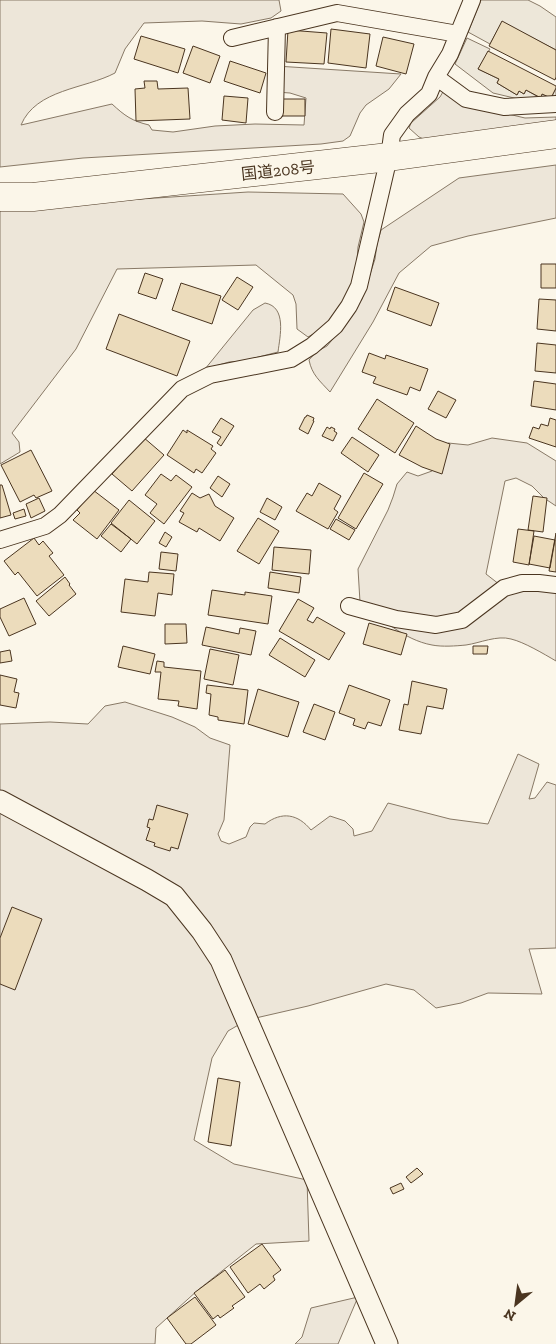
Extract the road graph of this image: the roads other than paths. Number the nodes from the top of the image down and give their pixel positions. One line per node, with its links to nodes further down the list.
1 (472, 0): 3 (street)
2 (277, 28): 3 (street); 4 (street); 7 (street)
3 (458, 34): 5 (street)
4 (232, 38)
5 (436, 77): 6 (street); 9 (street)
6 (556, 104)
7 (275, 112)
8 (556, 134): 9 (highway, 国道208号)
9 (389, 157): 10 (highway, 国道208号); 11 (street)
10 (0, 197)
11 (0, 540)
12 (556, 585): 13 (street)
13 (349, 606)
14 (0, 801): 15 (street)
15 (387, 1344)

